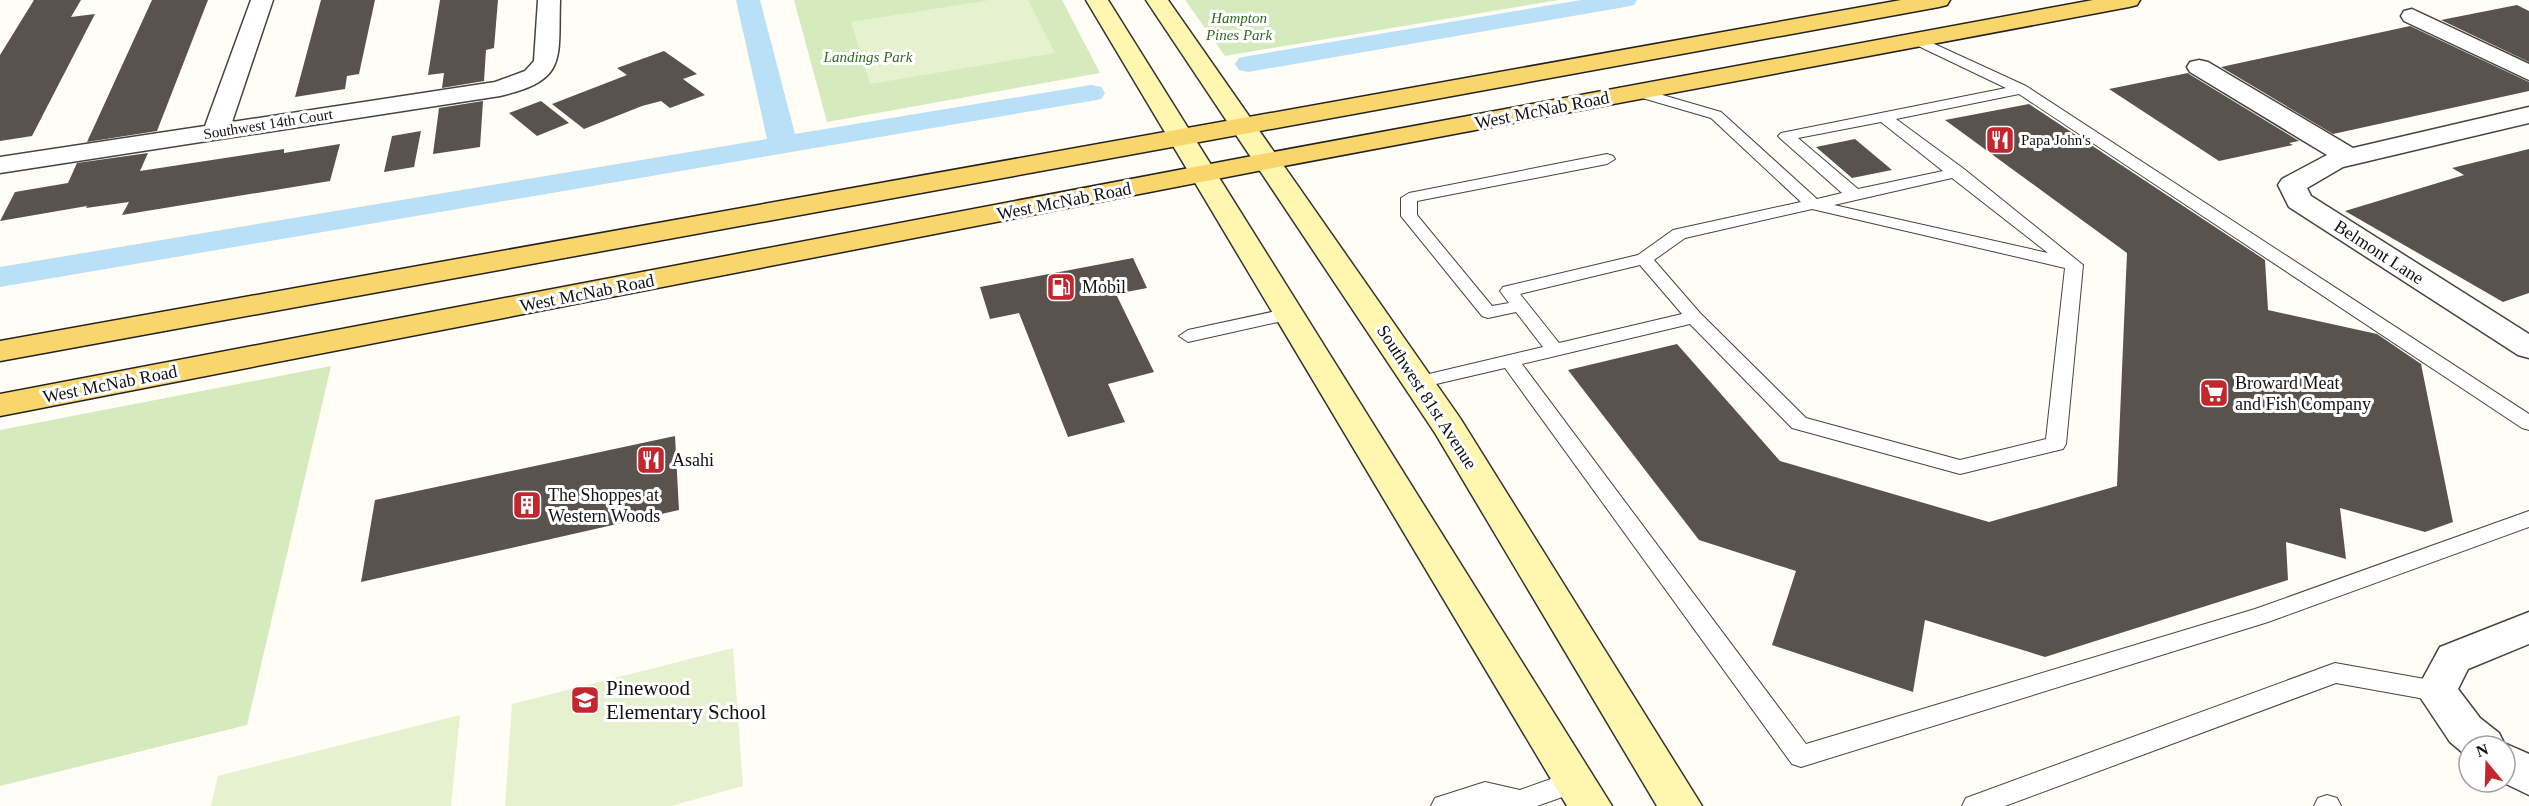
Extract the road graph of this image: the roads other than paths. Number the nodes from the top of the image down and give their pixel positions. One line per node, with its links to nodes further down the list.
1 (262, 0): 18 (street)
2 (549, 0): 18 (street, Southwest 14th Court)
3 (1097, 0): 19 (street)
4 (1157, 0): 17 (street, Southwest 81st Avenue)
5 (1939, 0): 7 (main road, West McNab Road)
6 (2130, 0): 9 (main road, West McNab Road)
7 (1875, 12): 9 (main road); 17 (main road, West McNab Road)
8 (2412, 16): 11 (street)
9 (1917, 40): 12 (lane); 13 (main road, West McNab Road)
10 (2199, 67): 21 (street)
11 (2529, 73)
12 (2021, 89): 15 (lane); 41 (lane)
13 (1637, 92): 23 (main road, West McNab Road); 28 (lane)
14 (2529, 115): 16 (street, Belmont Lane)
15 (1884, 117): 25 (lane); 27 (lane)
16 (2500, 122): 20 (street); 21 (street, Belmont Lane)
17 (1244, 125): 19 (main road, West McNab Road); 23 (street, Southwest 81st Avenue)
18 (216, 132): 24 (street, Southwest 14th Court)
19 (1181, 136): 26 (street); 37 (main road, West McNab Road)
20 (2529, 137)
21 (2349, 157): 35 (street, Belmont Lane)
22 (1607, 159): 31 (lane)
23 (1268, 161): 26 (main road, West McNab Road); 39 (street, Southwest 81st Avenue)
24 (0, 165)
25 (1958, 172): 27 (lane); 30 (lane)
26 (1204, 173): 32 (street); 40 (main road, West McNab Road)
27 (1856, 196): 28 (lane)
28 (1814, 205): 29 (lane); 30 (lane)
29 (1644, 260): 31 (lane); 33 (lane)
30 (2074, 265): 33 (lane)
31 (1520, 306): 36 (lane)
32 (1290, 314): 34 (lane); 46 (street)
33 (1694, 317): 36 (lane)
34 (1188, 336)
35 (2529, 348)
36 (1555, 350): 38 (lane)
37 (0, 351)
38 (1509, 360): 39 (lane); 42 (lane)
39 (1419, 382): 49 (street, Southwest 81st Avenue)
40 (0, 405)
41 (2529, 423)
42 (2529, 519)
43 (2529, 627): 44 (street)
44 (2436, 691): 45 (street); 50 (lane)
45 (2470, 734)
46 (1583, 794): 47 (lane)
47 (1519, 803): 48 (lane)
48 (1444, 806)
49 (1680, 806)
50 (1975, 806)

